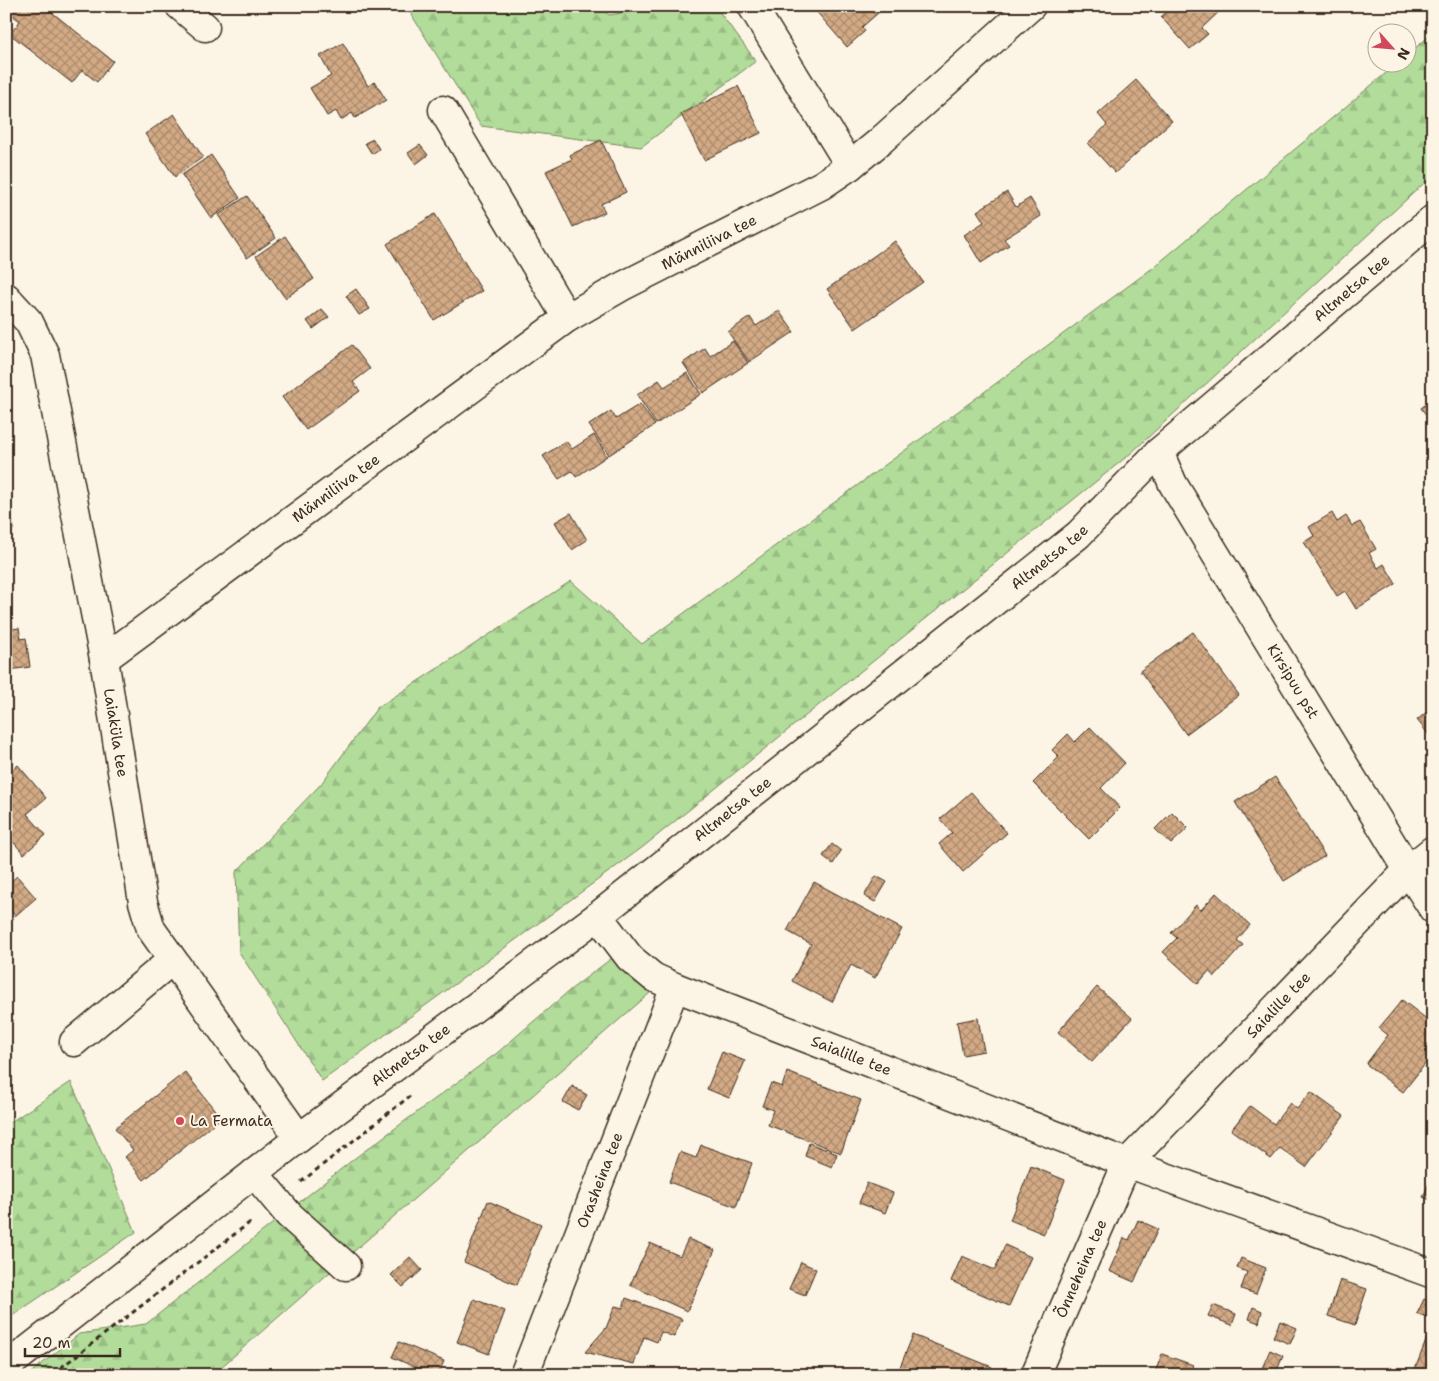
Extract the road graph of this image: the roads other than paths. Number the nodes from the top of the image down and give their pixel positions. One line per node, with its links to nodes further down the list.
1 (180, 6): 4 (street)
2 (752, 6): 6 (street)
3 (1031, 6): 6 (street, Männiliiva tee)
4 (205, 27)
5 (443, 110): 9 (street)
6 (850, 166): 9 (street, Männiliiva tee)
7 (1433, 219): 10 (street, Altmetsa tee)
8 (6, 297): 11 (street, Laiaküla tee)
9 (567, 318): 11 (street, Männiliiva tee)
10 (1159, 452): 13 (street, Kirsipuu pst); 15 (street, Altmetsa tee)
11 (104, 659): 16 (street, Laiaküla tee)
12 (1433, 850): 13 (street, Saialille tee)
13 (1408, 870): 14 (street, Kirsipuu pst); 20 (street, Saialille tee)
14 (1433, 909)
15 (598, 916): 17 (street, Saialille tee); 19 (street, Altmetsa tee)
16 (172, 960): 18 (street); 19 (street, Laiaküla tee)
17 (676, 987): 20 (street, Saialille tee); 25 (street, Orasheina tee)
18 (74, 1042)
19 (299, 1138): 21 (street, Altmetsa tee)
20 (1127, 1163): 23 (street, Saialille tee); 26 (street, Õnneheina tee)
21 (254, 1173): 22 (street); 24 (street, Altmetsa tee)
22 (346, 1266)
23 (1433, 1274)
24 (6, 1367)
25 (524, 1375)
26 (1035, 1375)

